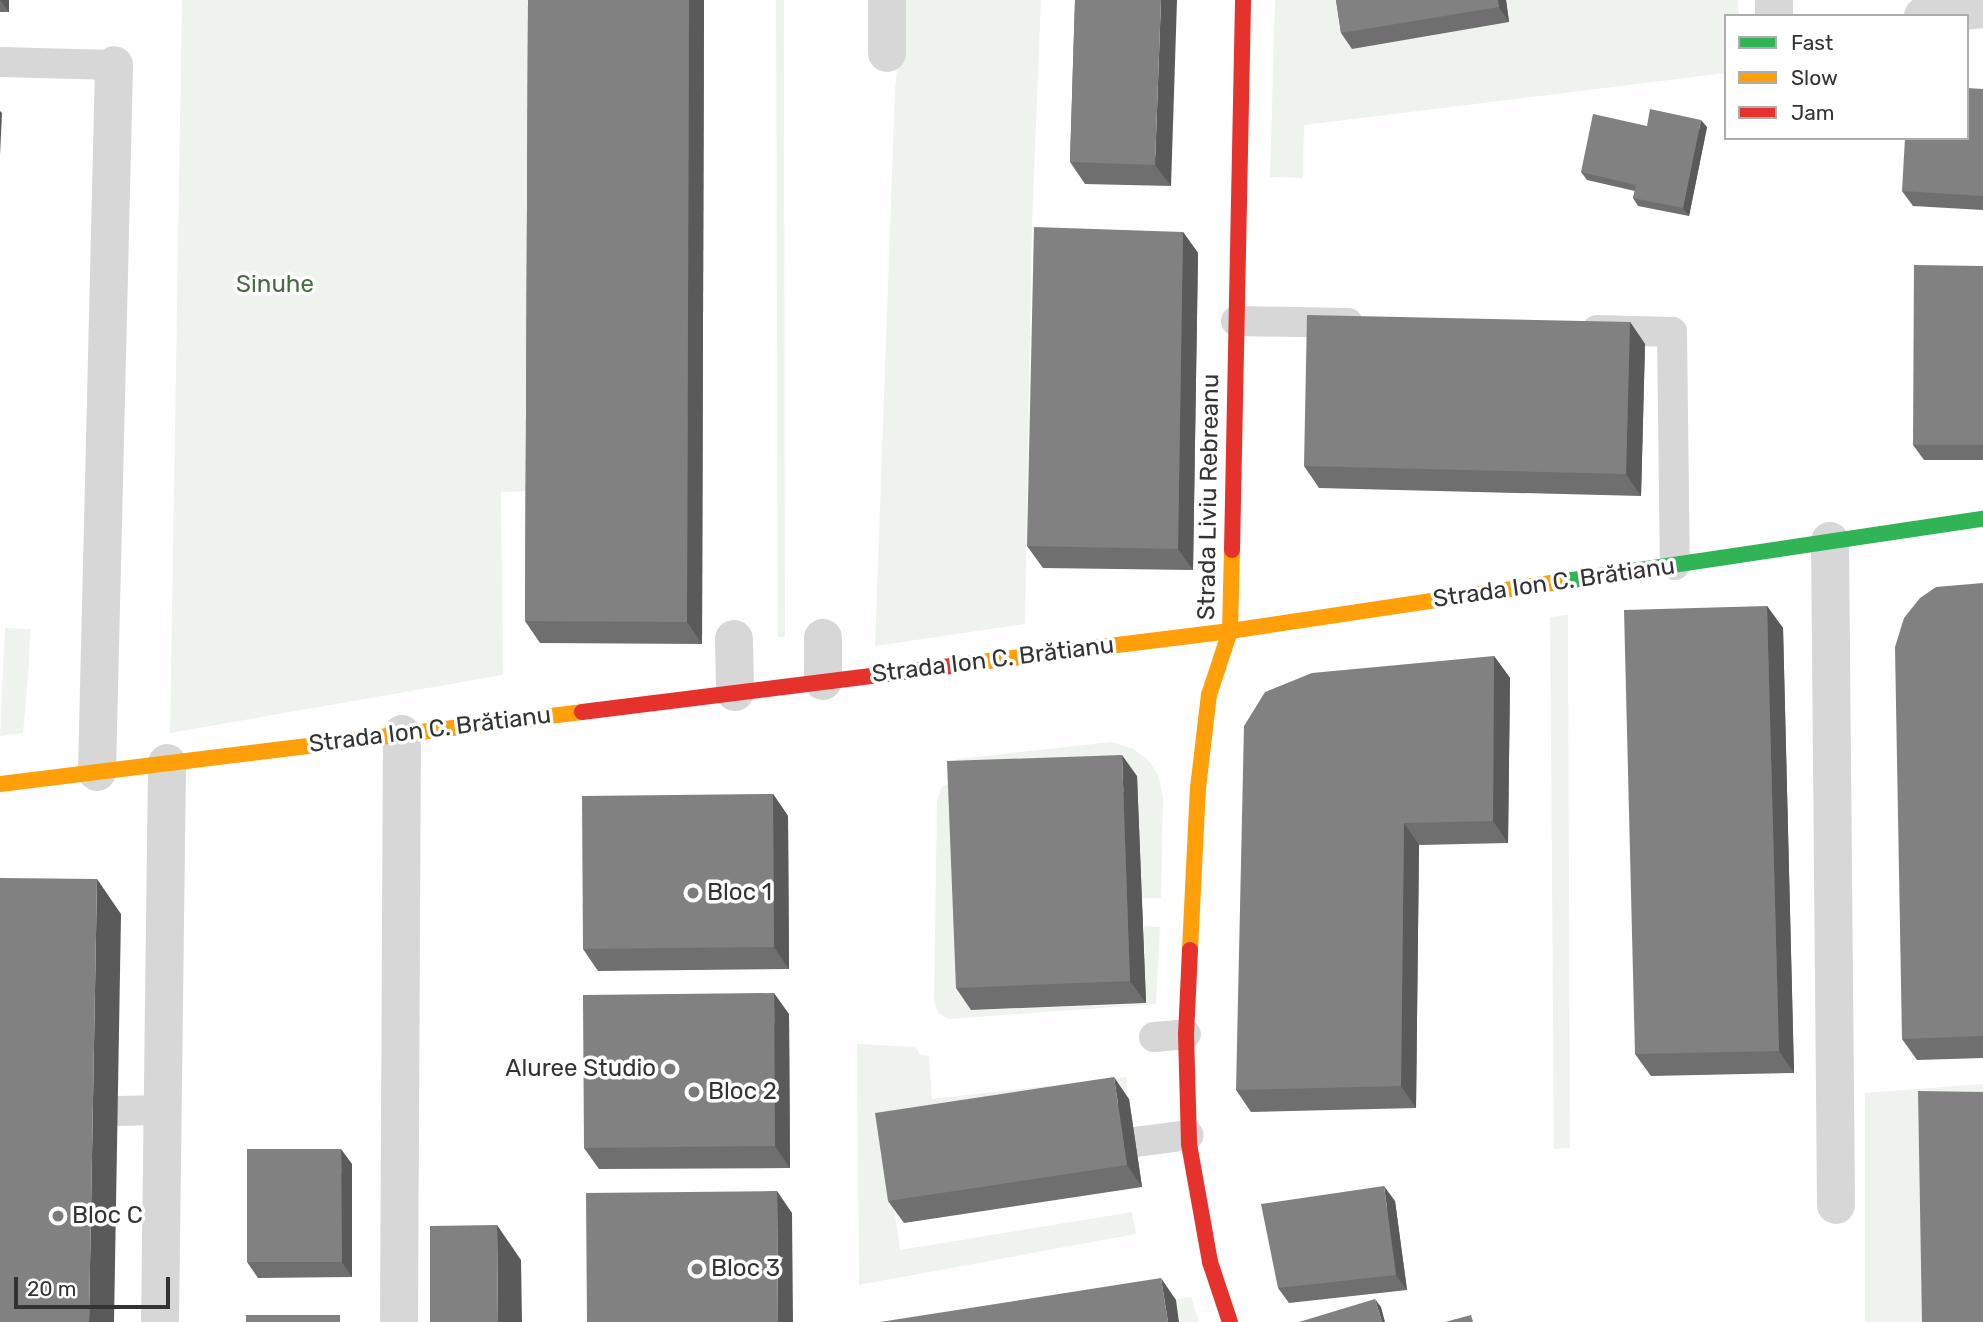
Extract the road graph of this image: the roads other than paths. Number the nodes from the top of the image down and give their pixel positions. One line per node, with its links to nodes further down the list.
1 (887, 0): 5 (street)
2 (1243, 0): 8 (street, Strada Liviu Rebreanu)
3 (1983, 9): 4 (street)
4 (1940, 14)
5 (887, 53)
6 (0, 62): 7 (lane)
7 (114, 65): 21 (street)
8 (1236, 321): 9 (lane); 14 (street, Strada Liviu Rebreanu)
9 (1373, 324)
10 (1563, 329): 13 (lane)
11 (1983, 519): 12 (street, Strada Ion C. Brătianu)
12 (1830, 541): 13 (street, Strada Ion C. Brătianu); 29 (street)
13 (1675, 565): 14 (street, Strada Ion C. Brătianu)
14 (1230, 631): 17 (street, Strada Ion C. Brătianu); 23 (street, Strada Liviu Rebreanu)
15 (822, 638): 17 (street)
16 (734, 639): 18 (street)
17 (823, 681): 18 (street, Strada Ion C. Brătianu)
18 (735, 692): 19 (street, Strada Ion C. Brătianu)
19 (402, 734): 20 (street, Strada Ion C. Brătianu); 31 (street)
20 (167, 763): 21 (street, Strada Ion C. Brătianu); 25 (street)
21 (97, 772): 22 (street, Strada Ion C. Brătianu)
22 (0, 784)
23 (1186, 1034): 24 (lane); 27 (street, Strada Liviu Rebreanu)
24 (1154, 1037)
25 (162, 1110): 26 (lane); 30 (street)
26 (117, 1111)
27 (1189, 1135): 28 (lane); 32 (street, Strada Liviu Rebreanu)
28 (1135, 1142)
29 (1836, 1205)
30 (160, 1322)
31 (398, 1322)
32 (1230, 1322)

